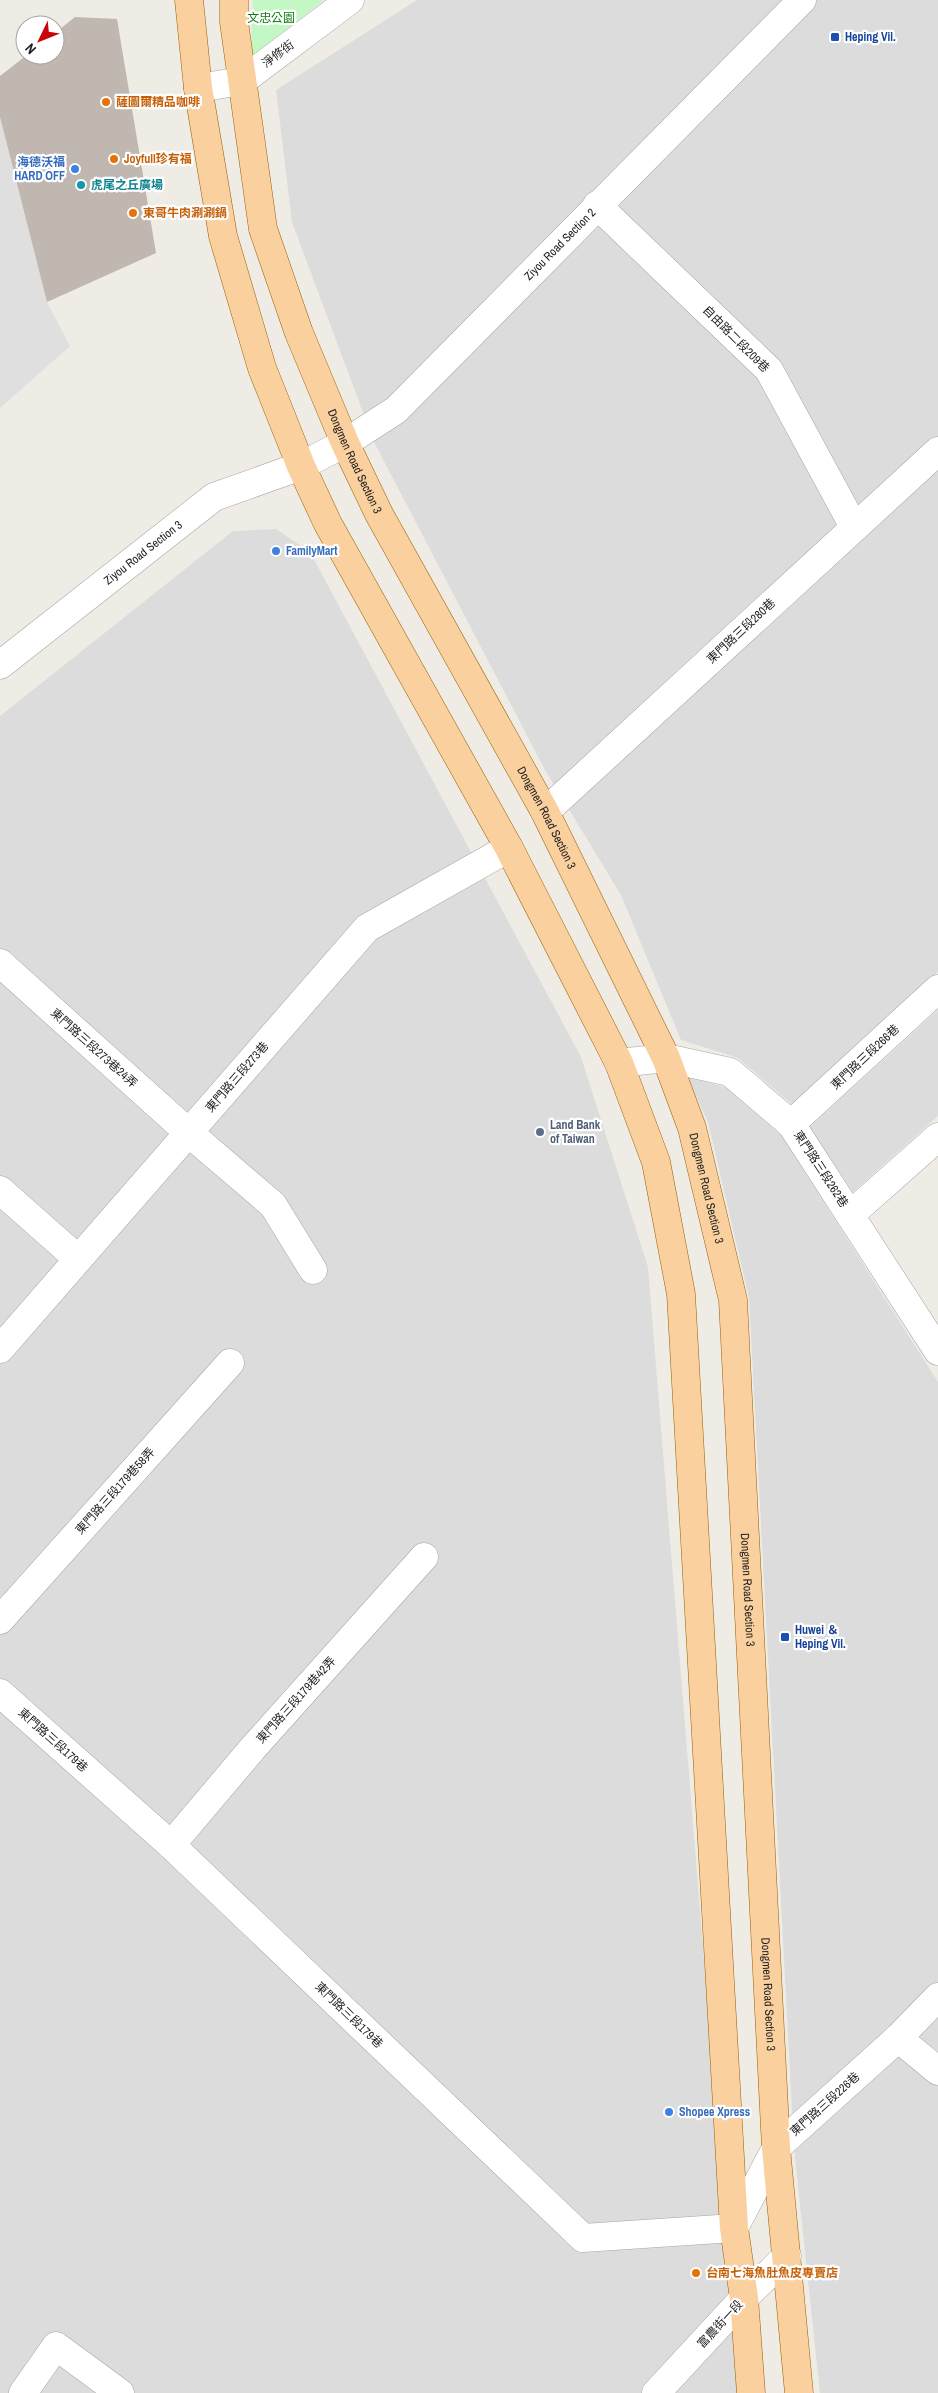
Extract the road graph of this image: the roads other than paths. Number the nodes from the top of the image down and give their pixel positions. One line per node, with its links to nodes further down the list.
1 (189, 0): 6 (main road)
2 (234, 0): 5 (main road, Dongmen Road Section 3)
3 (350, 0): 5 (street, 淨修街)
4 (802, 0): 7 (street, Ziyou Road Section 2)
5 (242, 81): 6 (street, 淨修街); 8 (main road, Dongmen Road Section 3)
6 (198, 88): 10 (main road)
7 (597, 205): 8 (street, Ziyou Road Section 2); 11 (street, 自由路二段209巷)
8 (345, 443): 10 (street, Ziyou Road Section 2); 13 (main road, Dongmen Road Section 3)
9 (938, 450): 11 (street, 東門路三段280巷)
10 (301, 466): 12 (street, Ziyou Road Section 3); 14 (main road)
11 (854, 527): 13 (street, 東門路三段280巷)
12 (0, 666)
13 (545, 812): 17 (main road, Dongmen Road Section 3)
14 (509, 848): 18 (main road); 20 (street, 東門路三段273巷)
15 (0, 963): 20 (street, 東門路三段273巷24弄)
16 (938, 989): 19 (street, 東門路三段266巷)
17 (666, 1058): 18 (street, 東門路三段262巷); 19 (street, 東門路三段262巷); 36 (main road, Dongmen Road Section 3)
18 (619, 1063): 37 (main road)
19 (791, 1124): 23 (street, 東門路三段262巷)
20 (189, 1133): 24 (street, 東門路三段273巷); 25 (street, 東門路三段273巷24弄)
21 (938, 1137): 23 (street)
22 (0, 1190): 24 (street)
23 (850, 1215): 27 (street, 東門路三段262巷)
24 (78, 1259): 26 (street, 東門路三段273巷)
25 (313, 1270)
26 (0, 1349)
27 (938, 1352)
28 (230, 1363): 30 (street, 東門路三段179巷58弄)
29 (424, 1558): 32 (street, 東門路三段179巷42弄)
30 (0, 1620)
31 (0, 1693): 32 (street, 東門路三段179巷)
32 (171, 1845): 37 (street, 東門路三段179巷)
33 (938, 1997): 34 (street, 東門路三段226巷)
34 (898, 2038): 35 (street); 36 (street, 東門路三段226巷)
35 (938, 2072)
36 (776, 2148): 37 (street, 東門路三段226巷); 38 (main road, Dongmen Road Section 3)
37 (734, 2228): 39 (main road)
38 (787, 2256): 39 (street, 富農街一段); 44 (main road, Dongmen Road Section 3)
39 (744, 2298): 42 (street, 富農街一段); 43 (main road)
40 (23, 2393): 41 (street)
41 (120, 2393)
42 (656, 2393)
43 (751, 2393)
44 (799, 2393)

